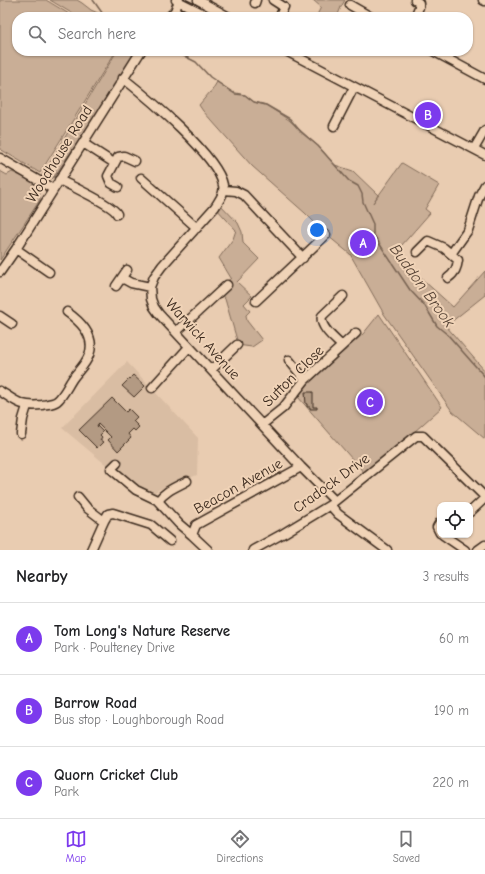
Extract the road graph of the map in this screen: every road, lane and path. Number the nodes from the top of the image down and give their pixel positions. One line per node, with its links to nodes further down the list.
1 (178, 0): 6 (street); 7 (street)
2 (198, 0): 8 (street)
3 (273, 0): 9 (street)
4 (415, 0): 11 (street)
5 (350, 5): 10 (street)
6 (174, 12)
7 (201, 12)
8 (220, 12)
9 (282, 12)
10 (362, 12)
11 (417, 12)
12 (138, 56): 15 (street, Woodhouse Road)
13 (295, 56): 17 (street)
14 (442, 56): 16 (street)
15 (123, 78): 20 (street, Woodhouse Road); 31 (street)
16 (485, 79)
17 (354, 87): 18 (street); 21 (street)
18 (334, 126)
19 (485, 130): 21 (street)
20 (83, 143): 25 (street); 27 (street, Woodhouse Road)
21 (474, 149): 22 (street)
22 (485, 155)
23 (0, 158): 30 (street)
24 (135, 161): 25 (street)
25 (114, 163): 29 (street)
26 (140, 178): 33 (street)
27 (59, 180): 30 (street, Woodhouse Road); 32 (street)
28 (485, 185): 37 (street)
29 (118, 187)
30 (53, 190): 35 (street, Woodhouse Road)
31 (224, 190): 33 (street, Warwick Avenue); 38 (street)
32 (117, 214)
33 (197, 228): 46 (street, Warwick Avenue)
34 (326, 235): 38 (street)
35 (16, 249): 40 (street, Woodhouse Road); 41 (street)
36 (418, 252): 37 (street)
37 (451, 254): 43 (street)
38 (303, 258): 48 (street)
39 (127, 270): 42 (street)
40 (0, 272)
41 (49, 272)
42 (122, 278): 45 (street); 46 (street)
43 (448, 278)
44 (227, 285): 54 (street)
45 (116, 286)
46 (150, 287): 54 (street, Warwick Avenue)
47 (257, 287): 48 (street)
48 (263, 294): 50 (street)
49 (343, 296): 57 (street, Sutton Close)
50 (256, 301)
51 (0, 316): 53 (street)
52 (69, 317): 64 (street)
53 (12, 324)
54 (176, 332): 58 (street, Warwick Avenue)
55 (356, 333): 57 (street)
56 (239, 344): 60 (street)
57 (345, 344): 61 (street, Sutton Close)
58 (190, 347): 60 (street, Warwick Avenue); 62 (street)
59 (289, 360): 61 (street)
60 (211, 370): 65 (street, Warwick Avenue)
61 (305, 380): 65 (street, Sutton Close)
62 (152, 388)
63 (0, 391): 64 (street)
64 (27, 406): 66 (street)
65 (263, 424): 68 (street, Warwick Avenue)
66 (21, 434)
67 (117, 463): 72 (street)
68 (301, 467): 73 (street, Warwick Avenue); 76 (street, Beacon Avenue)
69 (187, 481): 72 (street)
70 (78, 497): 75 (street)
71 (485, 497): 73 (street, Cradock Drive); 74 (street)
72 (158, 501): 76 (street)
73 (332, 503): 82 (street, Cradock Drive); 83 (street, Warwick Avenue)
74 (473, 509)
75 (104, 521): 78 (street); 80 (street)
76 (192, 535): 81 (street, Beacon Avenue)
77 (447, 538): 84 (street)
78 (171, 542)
79 (485, 545): 85 (street)
80 (91, 550)
81 (208, 550)
82 (253, 550)
83 (387, 550)
84 (465, 550)
85 (478, 550)

